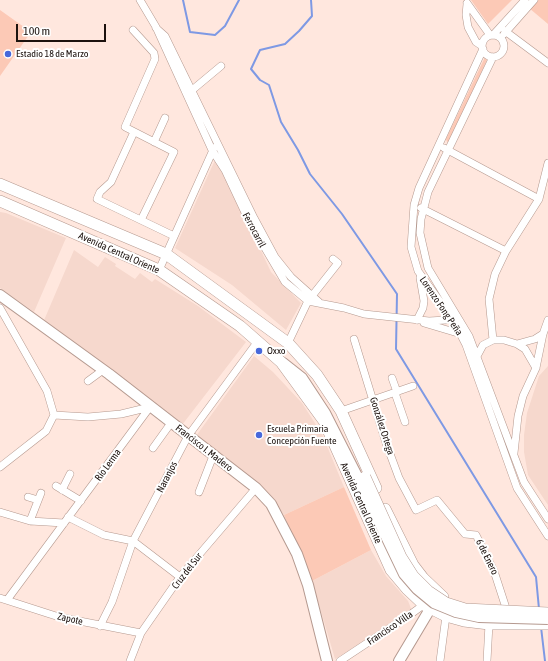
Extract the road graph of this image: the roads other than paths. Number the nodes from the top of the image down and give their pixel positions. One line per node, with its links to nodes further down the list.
1 (140, 0): 5 (street, Ferrocarril)
2 (525, 0): 8 (street)
3 (534, 0): 7 (street)
4 (466, 2): 8 (street); 10 (street)
5 (156, 27): 14 (street, Ferrocarril); 19 (street, Ferrocarril)
6 (133, 30): 16 (street)
7 (506, 32): 9 (street); 12 (street)
8 (491, 35): 9 (street); 10 (street)
9 (502, 40): 11 (street)
10 (482, 48): 11 (street); 18 (street, Lorenzo Fong Peña)
11 (493, 57): 20 (street, Lorenzo Fong Peña)
12 (548, 63)
13 (221, 66): 14 (street)
14 (192, 91): 19 (street, Ferrocarril)
15 (165, 118): 17 (street)
16 (134, 132): 17 (street); 27 (street)
17 (154, 142): 27 (street)
18 (438, 146): 20 (street); 25 (street, Lorenzo Fong Peña)
19 (215, 148): 28 (street); 35 (street, Ferrocarril)
20 (448, 150): 23 (street); 26 (street, Lorenzo Fong Peña)
21 (548, 163): 23 (street)
22 (0, 185): 30 (main road, Avenida Central Oriente)
23 (539, 199): 29 (street)
24 (0, 201): 32 (main road, Avenida Central Oriente)
25 (414, 205): 26 (street); 33 (street, Lorenzo Fong Peña)
26 (424, 209): 29 (street); 37 (street, Lorenzo Fong Peña)
27 (142, 220): 28 (street)
28 (174, 236): 30 (street)
29 (506, 251): 43 (street)
30 (166, 254): 32 (street); 45 (main road, Avenida Central Oriente)
31 (333, 259): 35 (street)
32 (159, 270): 44 (main road, Avenida Central Oriente)
33 (418, 271): 37 (street, Lorenzo Fong Peña); 38 (street)
34 (0, 294): 51 (street, Francisco I. Madero)
35 (310, 298): 38 (street, Ferrocarril); 45 (street)
36 (0, 308): 60 (street)
37 (454, 317): 38 (street, Ferrocarril); 40 (street, Lorenzo Fong Peña); 47 (street, Lorenzo Fong Peña)
38 (413, 319): 40 (street, Ferrocarril)
39 (548, 320): 41 (street)
40 (461, 334): 49 (street, Lorenzo Fong Peña)
41 (543, 334): 46 (street); 50 (street)
42 (354, 339): 57 (street, González Ortega)
43 (493, 340): 46 (street); 47 (street)
44 (258, 341): 48 (main road, Avenida Central Oriente); 65 (street, Naranjos)
45 (288, 343): 56 (main road, Avenida Central Oriente)
46 (517, 344): 50 (street)
47 (478, 354): 49 (street); 64 (street, Lorenzo Fong Peña)
48 (281, 362): 71 (street); 90 (main road, Avenida Central Oriente)
49 (474, 366): 64 (street, Lorenzo Fong Peña)
50 (536, 368): 63 (street)
51 (103, 370): 53 (street); 58 (street, Francisco I. Madero)
52 (392, 378): 55 (street)
53 (88, 381)
54 (413, 386): 55 (street)
55 (396, 392): 57 (street); 61 (street)
56 (332, 400): 59 (main road, Avenida Central Oriente); 71 (main road)
57 (373, 400): 59 (street); 80 (street, González Ortega)
58 (150, 407): 60 (street); 62 (street, Francisco I. Madero); 79 (street, Río Lerma)
59 (341, 411): 88 (main road, Avenida Central Oriente)
60 (54, 415): 69 (street)
61 (405, 422)
62 (170, 423): 65 (street, Francisco I. Madero); 66 (street)
63 (517, 425): 64 (street); 67 (street)
64 (500, 428): 67 (street, Lorenzo Fong Peña); 74 (street, Lorenzo Fong Peña)
65 (188, 436): 68 (street, Francisco I. Madero); 86 (street, Naranjos)
66 (153, 448)
67 (514, 455): 72 (street, Lorenzo Fong Peña)
68 (213, 456): 73 (street, Francisco I. Madero); 75 (street)
69 (0, 467)
70 (70, 474): 79 (street)
71 (362, 478): 93 (main road, bridge); 95 (street, bridge)
72 (524, 482): 74 (street); 82 (street, Lorenzo Fong Peña)
73 (256, 488): 87 (street, Cruz del Sur); 101 (street, Francisco I. Madero)
74 (517, 488): 85 (street, Lorenzo Fong Peña)
75 (199, 492)
76 (41, 493): 78 (street)
77 (28, 497): 78 (street)
78 (38, 500): 84 (street)
79 (81, 501): 83 (street, Río Lerma)
80 (416, 510): 91 (street, 6 de Enero)
81 (0, 512): 84 (street)
82 (548, 519)
83 (66, 520): 84 (street); 86 (street); 89 (street, Río Lerma)
84 (30, 521)
85 (548, 536)
86 (134, 541): 87 (street); 98 (street, Naranjos)
87 (180, 577): 99 (street, Cruz del Sur)
88 (440, 595): 90 (street); 91 (main road, Avenida Central Oriente)
89 (3, 599): 98 (street, Zapote)
90 (427, 607): 94 (main road, Avenida Central Oriente); 102 (street, Francisco Villa); 103 (street)
91 (506, 608): 92 (main road, Avenida Central Oriente)
92 (548, 610)
93 (548, 613)
94 (446, 616): 96 (main road, Avenida Central Oriente); 104 (street)
95 (548, 619)
96 (489, 624): 97 (main road, Avenida Central Oriente); 105 (street)
97 (548, 624)
98 (100, 626): 99 (street, Zapote)
99 (141, 633): 100 (street, Cruz del Sur)
100 (130, 661)
101 (327, 661)
102 (340, 661)
103 (399, 661)
104 (440, 661)
105 (487, 661)

